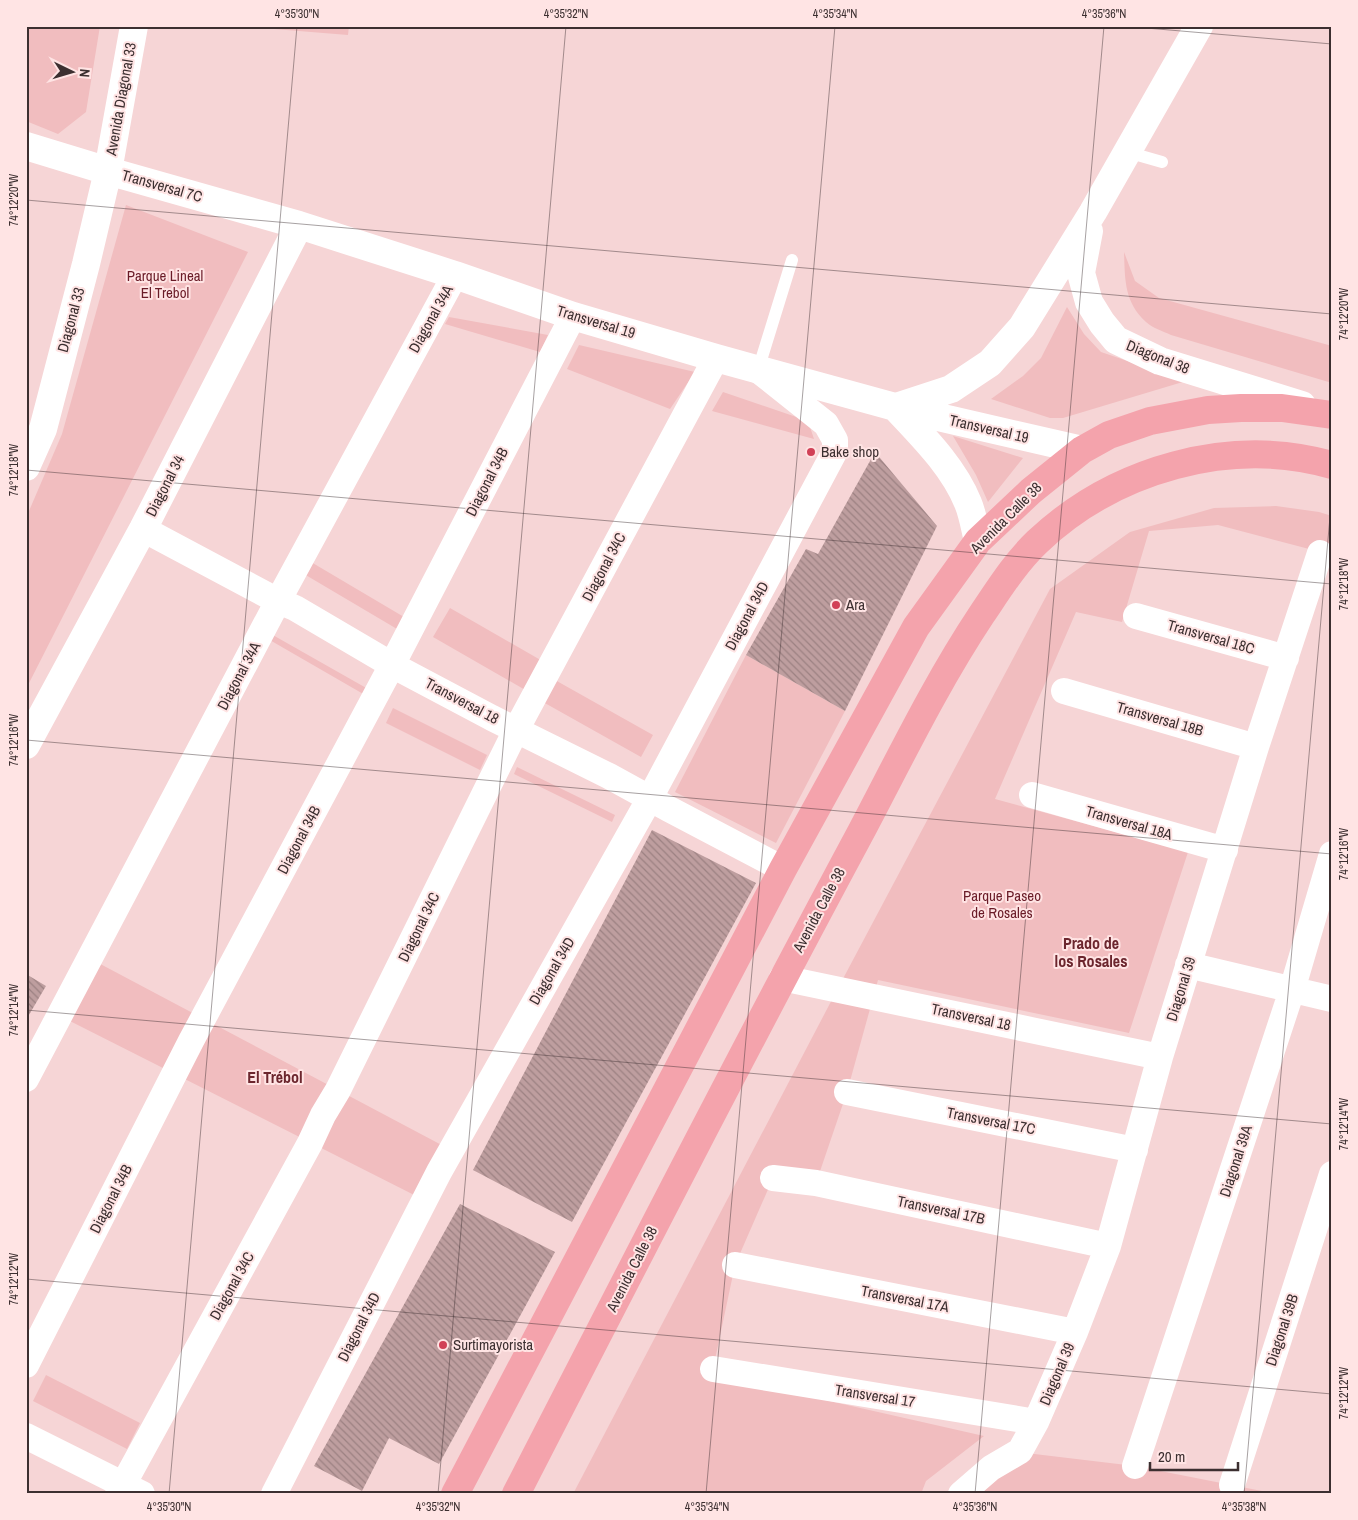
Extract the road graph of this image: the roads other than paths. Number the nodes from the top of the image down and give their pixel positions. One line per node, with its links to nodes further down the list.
1 (134, 26): 6 (main road, Avenida Diagonal 33)
2 (1199, 26): 4 (main road, Diagonal 38)
3 (26, 146): 6 (main road, Transversal 7C)
4 (1127, 152): 5 (lane); 7 (main road, Diagonal 38)
5 (1162, 162)
6 (108, 171): 8 (main road, Transversal 7C); 18 (main road, Diagonal 33)
7 (1093, 212): 14 (main road, Diagonal 38); 15 (main road, Diagonal 38)
8 (299, 225): 10 (main road, Transversal 19); 19 (main road, Diagonal 34)
9 (792, 260): 13 (lane)
10 (455, 275): 11 (main road, Transversal 19); 22 (street, Diagonal 34A)
11 (574, 316): 12 (main road, Transversal 19); 25 (street, Diagonal 34B)
12 (716, 358): 13 (main road, Transversal 19); 27 (street, Diagonal 34C)
13 (758, 370): 14 (main road, Transversal 19); 31 (street, Diagonal 34D)
14 (895, 408): 16 (main road, Transversal 19); 20 (main road)
15 (1332, 415): 16 (main road, Avenida Calle 38)
16 (1082, 450): 20 (main road, Avenida Calle 38)
17 (1332, 465): 36 (main road, Avenida Calle 38)
18 (26, 467)
19 (143, 529): 22 (street, Transversal 18); 28 (main road, Diagonal 34)
20 (978, 541): 34 (main road, Avenida Calle 38)
21 (1320, 554): 24 (street, Diagonal 39)
22 (278, 601): 25 (street, Transversal 18); 40 (street, Diagonal 34A)
23 (1136, 616): 24 (street, Transversal 18C)
24 (1286, 658): 29 (street, Diagonal 39)
25 (392, 665): 27 (street, Transversal 18); 48 (street, Diagonal 34B)
26 (1064, 691): 29 (street, Transversal 18B)
27 (516, 730): 31 (street, Transversal 18); 54 (street, Diagonal 34C)
28 (26, 745)
29 (1256, 746): 32 (street, Diagonal 39)
30 (1032, 795): 32 (street, Transversal 18A)
31 (650, 798): 34 (street, Transversal 18); 55 (street, Diagonal 34D)
32 (1225, 850): 35 (street, Diagonal 39)
33 (1332, 854): 37 (street, Diagonal 39A)
34 (783, 869): 56 (main road, Avenida Calle 38)
35 (1188, 965): 37 (street); 39 (street, Diagonal 39)
36 (782, 978): 39 (street, Transversal 18); 57 (main road, Avenida Calle 38)
37 (1292, 990): 38 (street); 52 (street, Diagonal 39A)
38 (1332, 999)
39 (1160, 1057): 42 (street, Diagonal 39)
40 (26, 1079)
41 (847, 1092): 42 (street, Transversal 17C)
42 (1135, 1150): 45 (street, Diagonal 39)
43 (1332, 1174): 53 (street, Diagonal 39B)
44 (774, 1178): 45 (street, Transversal 17B)
45 (1108, 1246): 47 (street, Diagonal 39)
46 (735, 1265): 47 (street, Transversal 17A)
47 (1074, 1332): 50 (street, Diagonal 39)
48 (26, 1366)
49 (713, 1369): 50 (street, Transversal 17)
50 (1036, 1422): 58 (street, Diagonal 39)
51 (26, 1436): 54 (street)
52 (1135, 1466)
53 (1232, 1485)
54 (127, 1491)
55 (274, 1494)
56 (456, 1494)
57 (516, 1494)
58 (961, 1494)

